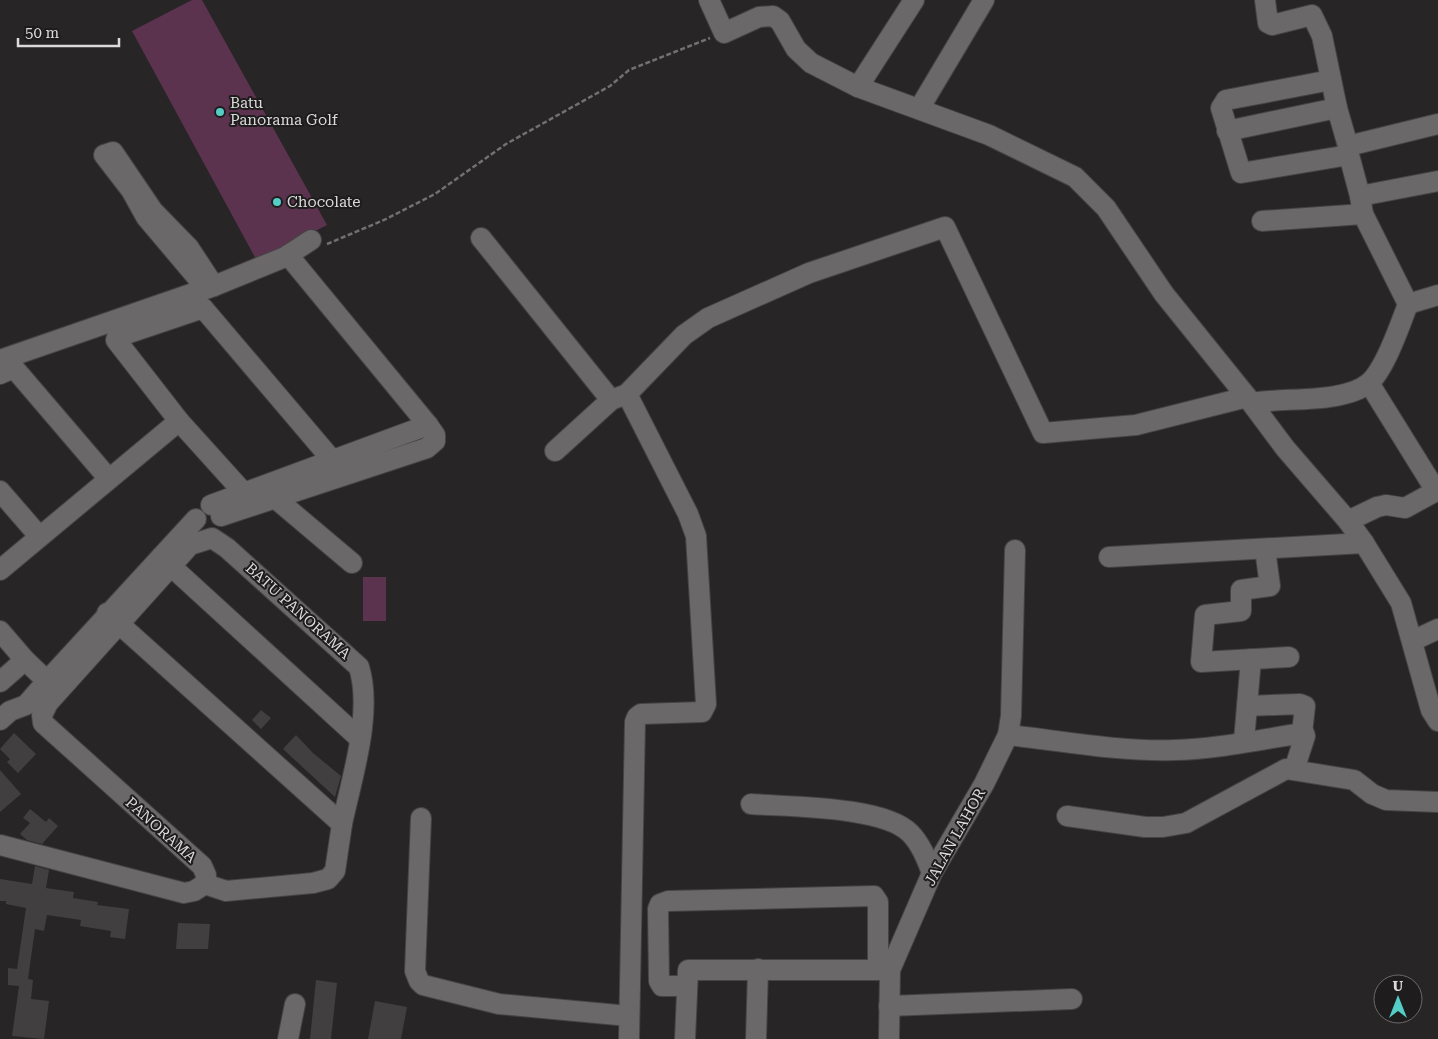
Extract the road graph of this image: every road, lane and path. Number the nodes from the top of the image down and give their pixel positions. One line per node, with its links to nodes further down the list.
1 (709, 0): 6 (street)
2 (914, 0): 8 (street)
3 (984, 0): 10 (street)
4 (1265, 0): 5 (street)
5 (1311, 8): 7 (street)
6 (724, 33): 8 (street); 18 (path)
7 (1331, 80): 9 (street); 12 (street)
8 (858, 87): 10 (street)
9 (1337, 108): 12 (street); 13 (street)
10 (919, 109): 27 (street)
11 (1438, 124): 13 (street)
12 (1227, 131): 13 (street)
13 (1349, 150): 15 (street)
14 (1438, 181): 15 (street)
15 (1362, 205): 16 (street); 22 (street)
16 (1262, 221)
17 (481, 238): 26 (street)
18 (318, 243): 19 (street)
19 (288, 255): 20 (street); 30 (street)
20 (210, 287): 20 (street); 23 (street)
21 (1438, 295): 22 (street)
22 (1408, 304): 25 (street)
23 (0, 360)
24 (0, 374): 31 (street)
25 (1369, 383): 27 (street); 34 (street)
26 (619, 397): 27 (street); 29 (street); 81 (street)
27 (1250, 400): 36 (street)
28 (178, 421): 30 (street); 31 (street); 33 (street)
29 (555, 451)
30 (338, 467): 33 (street); 35 (street)
31 (109, 479): 38 (street)
32 (0, 491): 38 (street)
33 (244, 493): 37 (street)
34 (1436, 495): 36 (street)
35 (275, 498): 37 (street); 44 (street)
36 (1348, 521): 39 (street)
37 (214, 522): 43 (street); 43 (street, BATU PANORAMA); 63 (street, BATU PANORAMA)
38 (38, 536): 45 (street)
39 (1364, 543): 40 (street); 48 (street)
40 (1265, 549): 42 (street); 51 (street)
41 (1015, 550): 62 (street, JALAN LAHOR)
42 (1110, 557)
43 (166, 561): 46 (street); 63 (street)
44 (352, 563)
45 (0, 570)
46 (113, 619): 53 (street); 60 (street); 70 (street)
47 (1438, 629): 48 (street)
48 (1412, 641): 55 (street)
49 (12, 645): 52 (street); 53 (street); 54 (street)
50 (1289, 657): 51 (street)
51 (1252, 659): 57 (street)
52 (0, 674)
53 (47, 681): 56 (street)
54 (0, 682)
55 (1432, 690): 59 (street)
56 (26, 705): 58 (street); 60 (street, PANORAMA)
57 (1247, 706): 61 (street); 64 (street)
58 (0, 720)
59 (1438, 721)
60 (43, 722): 74 (street, PANORAMA)
61 (1302, 733): 64 (street); 65 (street)
62 (1008, 735): 64 (street); 73 (street, JALAN LAHOR)
63 (359, 738): 70 (street, BATU PANORAMA)
64 (1244, 741)
65 (1294, 770): 66 (street); 68 (street)
66 (1438, 802)
67 (751, 804): 73 (street)
68 (1066, 816)
69 (421, 818): 81 (street)
70 (342, 824): 74 (street, BATU PANORAMA)
71 (0, 839): 72 (street)
72 (0, 846): 74 (street)
73 (932, 873): 76 (street, JALAN LAHOR)
74 (205, 884)
75 (758, 969): 76 (street); 77 (street); 85 (street)
76 (884, 970): 77 (street); 80 (street, JALAN LAHOR)
77 (687, 978): 84 (street)
78 (1072, 999): 80 (street)
79 (295, 1004): 82 (street)
80 (889, 1006): 86 (street, JALAN LAHOR)
81 (629, 1016): 83 (street)
82 (288, 1039)
83 (629, 1039)
84 (685, 1039)
85 (756, 1039)
86 (889, 1039)

